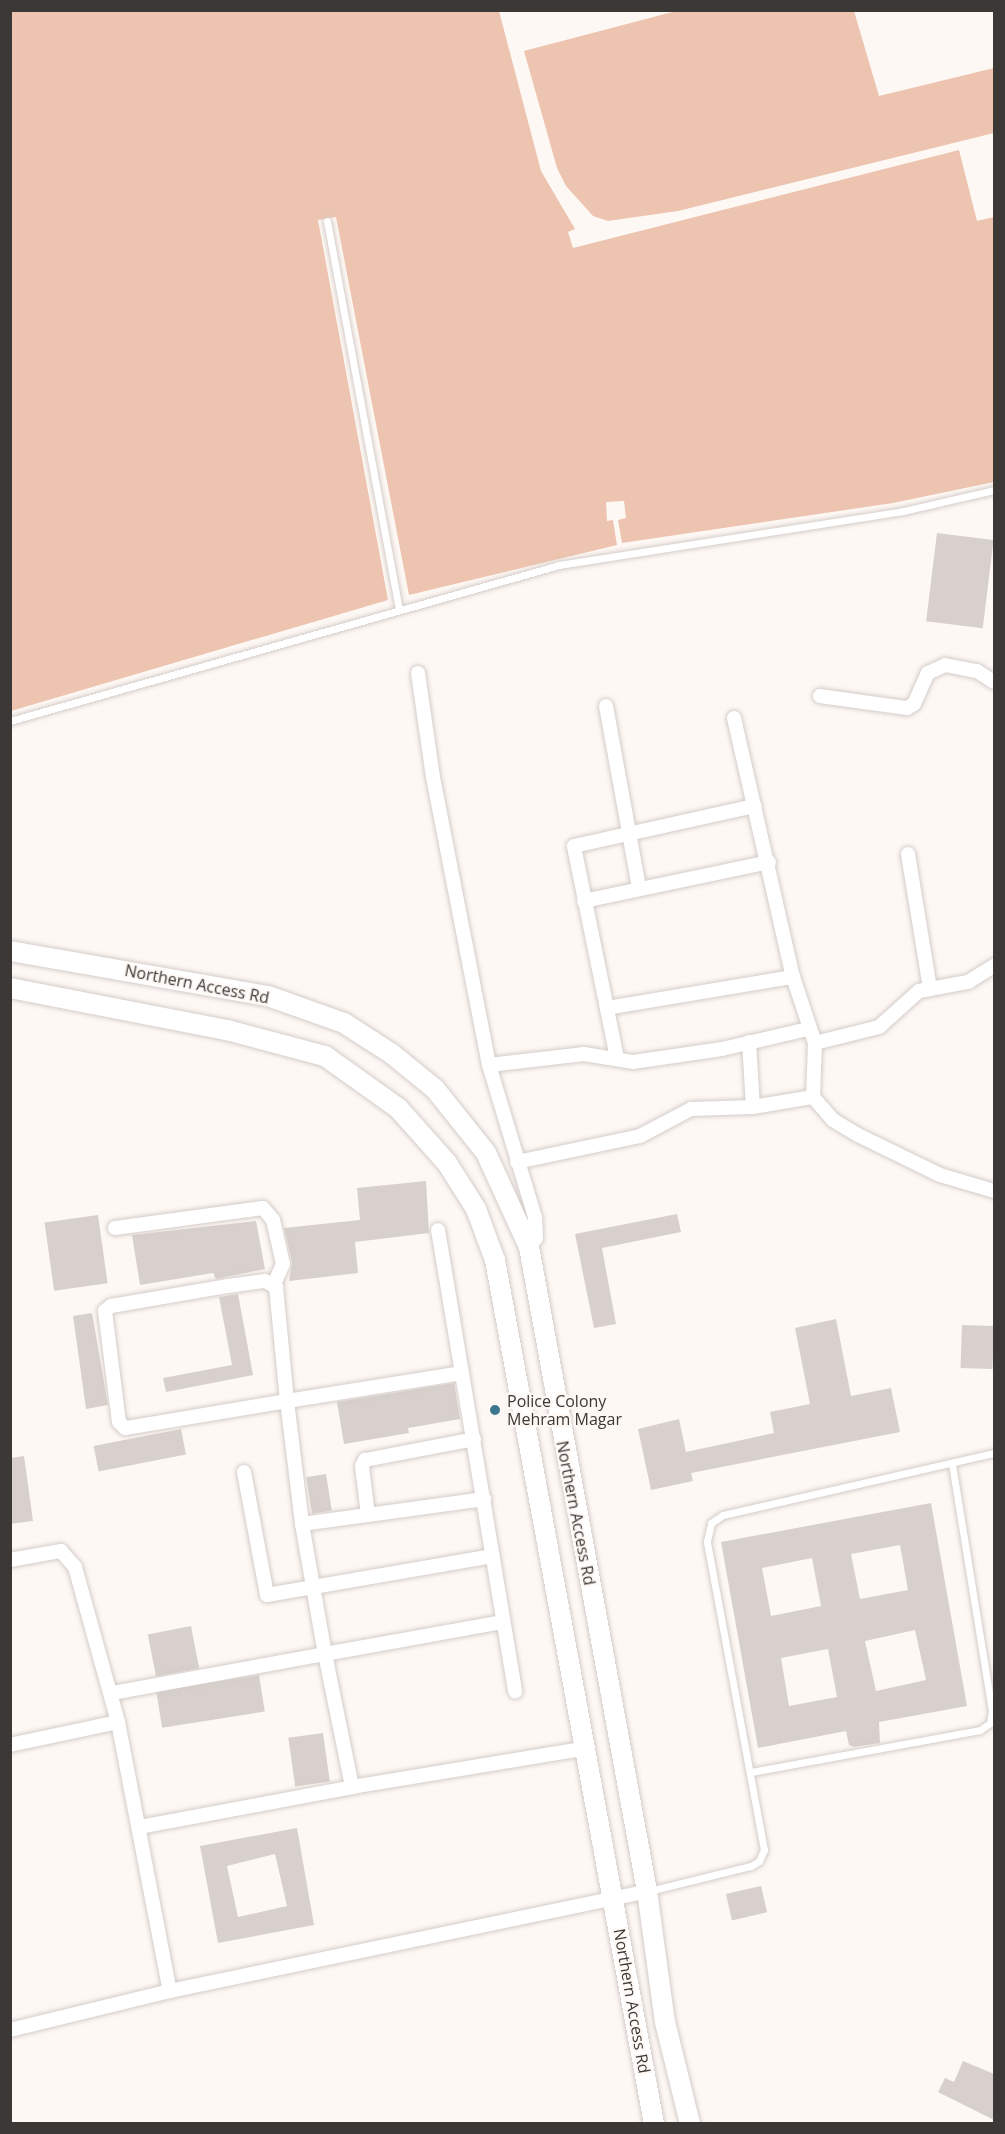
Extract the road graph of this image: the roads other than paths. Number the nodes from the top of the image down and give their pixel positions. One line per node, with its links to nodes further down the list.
1 (327, 221): 3 (lane)
2 (994, 490): 3 (lane)
3 (399, 608): 9 (lane)
4 (418, 673): 26 (street)
5 (994, 682): 6 (street)
6 (820, 696)
7 (606, 706): 11 (street)
8 (734, 718): 10 (street)
9 (10, 721)
10 (755, 806): 11 (street); 13 (street)
11 (628, 834): 14 (street); 15 (street)
12 (908, 854): 20 (street)
13 (769, 862): 14 (street); 18 (street)
14 (639, 888): 15 (street)
15 (584, 901): 21 (street)
16 (10, 951): 33 (main road, Northern Access Rd)
17 (994, 966): 20 (street)
18 (794, 977): 21 (street); 22 (street)
19 (10, 988): 36 (main road, Northern Access Rd)
20 (930, 989): 24 (street)
21 (607, 1008): 25 (street)
22 (808, 1029): 23 (street); 24 (street)
23 (749, 1042): 25 (street); 28 (street)
24 (814, 1043): 27 (street)
25 (617, 1058): 26 (street)
26 (489, 1065): 29 (street)
27 (813, 1097): 28 (street); 30 (street)
28 (753, 1107): 29 (street)
29 (517, 1162): 33 (street)
30 (994, 1191)
31 (115, 1228): 34 (street)
32 (438, 1230): 37 (street)
33 (529, 1247): 35 (main road, Northern Access Rd)
34 (274, 1284): 38 (street); 38 (street)
35 (535, 1296): 36 (main road); 59 (main road, Northern Access Rd)
36 (503, 1303): 55 (main road, Northern Access Rd)
37 (462, 1373): 38 (street); 39 (street)
38 (287, 1401): 45 (street)
39 (474, 1439): 43 (street); 44 (street)
40 (994, 1453): 41 (lane)
41 (952, 1465): 56 (lane); 56 (lane)
42 (244, 1472): 48 (street)
43 (484, 1499): 44 (street); 46 (street)
44 (368, 1515): 45 (street)
45 (302, 1524): 48 (street)
46 (493, 1556): 48 (street); 49 (street)
47 (10, 1560): 52 (street)
48 (313, 1589): 50 (street)
49 (503, 1622): 50 (street); 51 (street)
50 (325, 1654): 52 (street); 57 (street)
51 (515, 1692)
52 (112, 1694): 53 (street)
53 (118, 1722): 54 (street); 58 (street)
54 (10, 1745)
55 (587, 1749): 57 (street); 60 (main road, Northern Access Rd)
56 (751, 1772): 59 (lane)
57 (352, 1788): 58 (street)
58 (139, 1827): 61 (street)
59 (647, 1891): 60 (street); 63 (main road, Northern Access Rd)
60 (614, 1898): 61 (street); 64 (main road, Northern Access Rd)
61 (170, 1991): 62 (street)
62 (10, 2030)
63 (692, 2118)
64 (654, 2124)

